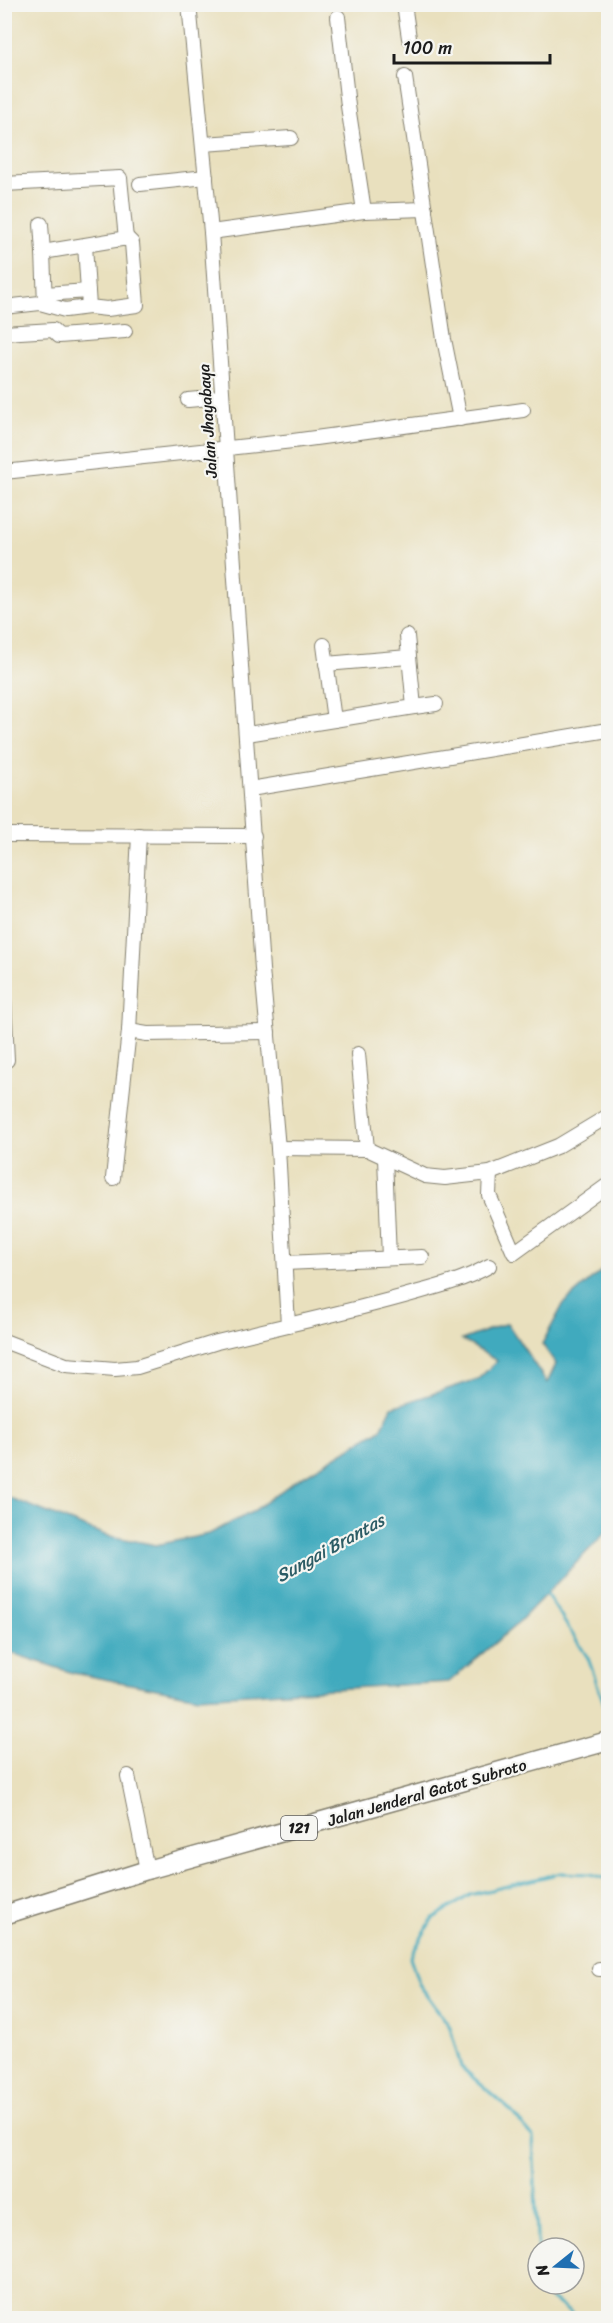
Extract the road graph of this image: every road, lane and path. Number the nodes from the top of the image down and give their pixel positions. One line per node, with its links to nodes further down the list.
1 (189, 4): 7 (street, Jalan Jhayabaya)
2 (404, 4): 4 (street)
3 (338, 17): 12 (street)
4 (409, 38)
5 (405, 77): 11 (street)
6 (291, 138): 7 (street)
7 (203, 144): 8 (street, Jalan Jhayabaya)
8 (206, 177): 10 (street); 14 (street, Jalan Jhayabaya)
9 (4, 184): 15 (street)
10 (140, 184)
11 (425, 208): 12 (street); 27 (street)
12 (364, 210): 14 (street)
13 (41, 224): 17 (street)
14 (211, 232): 24 (street, Jalan Jhayabaya)
15 (126, 239): 16 (street); 21 (street)
16 (85, 245): 17 (street); 18 (street)
17 (43, 252): 19 (street)
18 (88, 291): 19 (street); 21 (street)
19 (45, 299): 20 (street); 21 (street)
20 (4, 307)
21 (89, 307)
22 (125, 331): 23 (street)
23 (4, 333)
24 (221, 397): 25 (street); 28 (street, Jalan Jhayabaya)
25 (188, 400)
26 (523, 410): 27 (street)
27 (460, 419): 28 (street)
28 (225, 449): 29 (street); 38 (street, Jalan Jhayabaya)
29 (4, 472)
30 (407, 636): 32 (street)
31 (324, 645): 33 (street)
32 (408, 657): 33 (street); 35 (street)
33 (326, 664): 36 (street)
34 (435, 704): 35 (street)
35 (414, 707): 36 (street)
36 (334, 720): 38 (street)
37 (609, 730): 39 (street)
38 (247, 734): 39 (street, Jalan Jhayabaya)
39 (250, 789): 42 (street, Jalan Jhayabaya)
40 (4, 835): 41 (street)
41 (140, 835): 42 (street); 44 (street)
42 (254, 836): 45 (street, Jalan Jhayabaya)
43 (4, 998): 47 (street)
44 (129, 1031): 45 (street); 53 (street)
45 (268, 1032): 49 (street, Jalan Jhayabaya)
46 (358, 1054): 50 (street)
47 (7, 1060)
48 (609, 1116): 52 (street)
49 (278, 1148): 50 (street); 57 (street, Jalan Jhayabaya)
50 (366, 1149): 51 (street)
51 (385, 1158): 52 (street); 56 (street)
52 (490, 1173): 54 (street)
53 (113, 1178)
54 (609, 1185)
55 (422, 1257): 56 (street)
56 (389, 1258): 57 (street)
57 (285, 1263): 59 (street, Jalan Jhayabaya)
58 (489, 1266): 59 (street)
59 (288, 1325): 60 (street)
60 (4, 1341)
61 (602, 1743): 63 (main road, Jalan Jenderal Gatot Subroto / 121)
62 (128, 1776): 63 (street)
63 (147, 1870): 64 (main road, Jalan Jenderal Gatot Subroto / 121)
64 (4, 1915)

